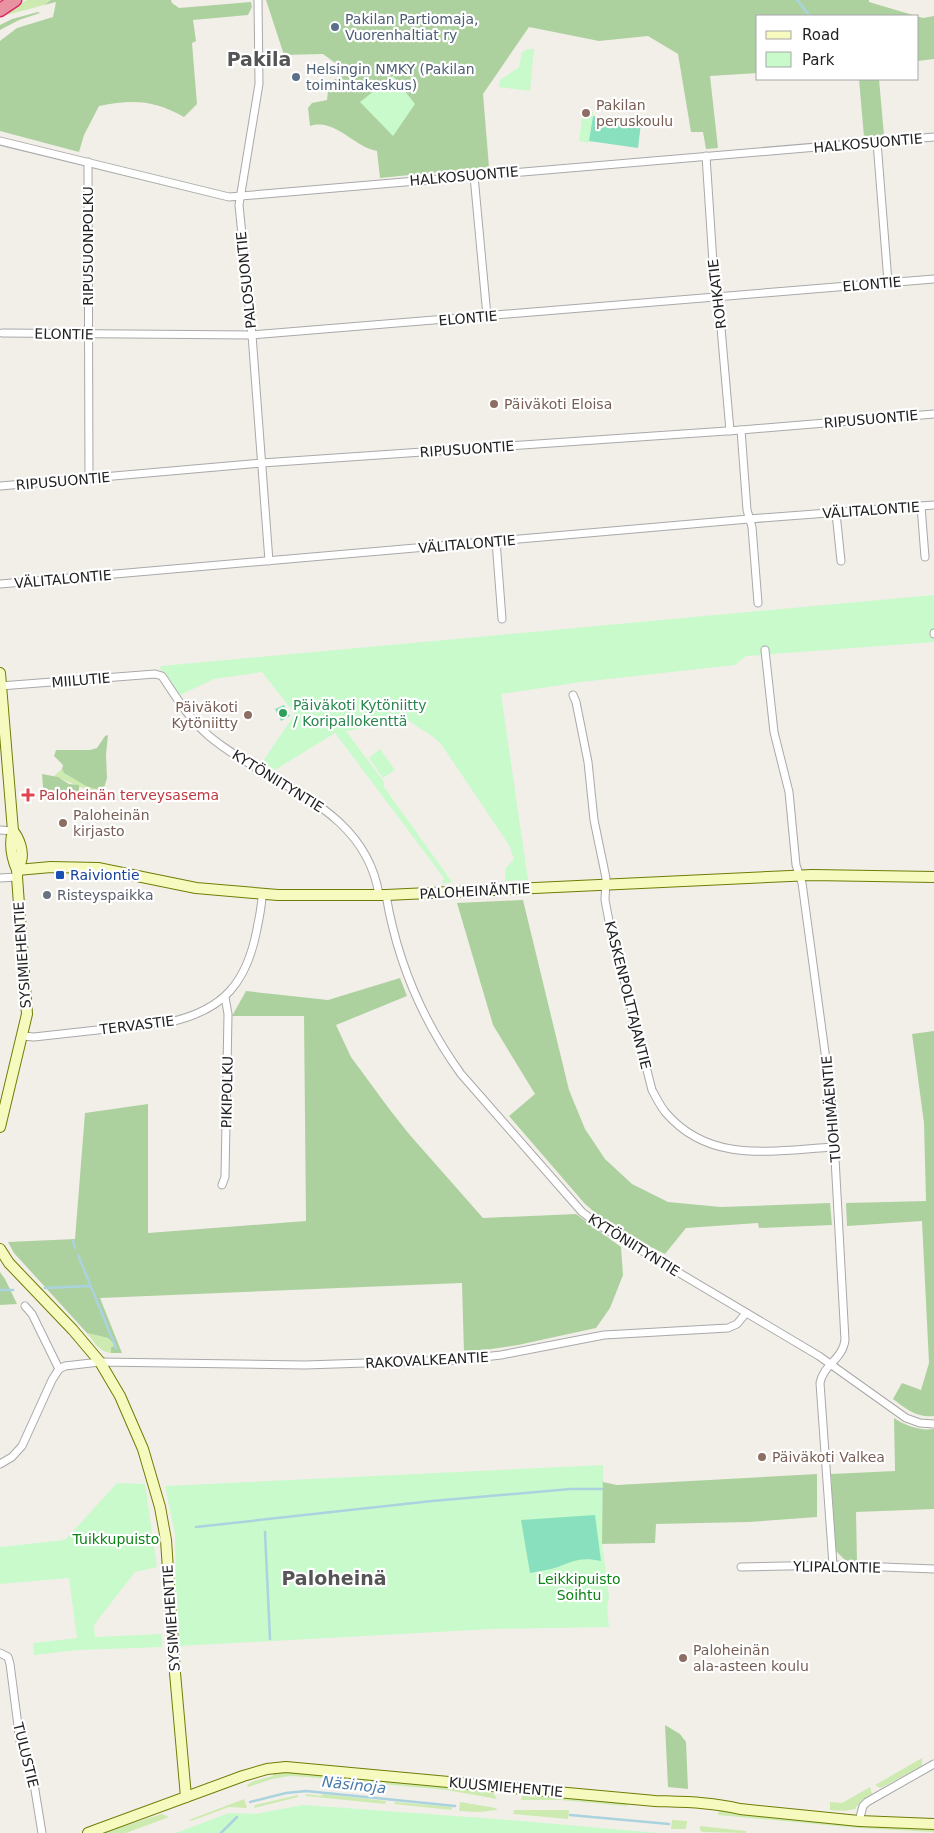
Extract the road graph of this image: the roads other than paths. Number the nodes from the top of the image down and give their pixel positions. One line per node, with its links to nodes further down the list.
1 (15, 0): 3 (highway)
2 (258, 0): 10 (street, PALOSUONTIE)
3 (0, 10)
4 (934, 137): 6 (street, HALKOSUONTIE)
5 (0, 141): 8 (street, HALKOSUONTIE)
6 (877, 142): 7 (street, HALKOSUONTIE); 12 (street)
7 (706, 156): 9 (street, HALKOSUONTIE); 13 (street, ROHKATIE)
8 (88, 162): 10 (street, HALKOSUONTIE); 16 (street, RIPUSUONPOLKU)
9 (474, 176): 10 (street, HALKOSUONTIE); 14 (street)
10 (240, 197): 17 (street, PALOSUONTIE)
11 (934, 279): 12 (street, ELONTIE)
12 (888, 282): 13 (street, ELONTIE)
13 (717, 298): 14 (street, ELONTIE); 20 (street, ROHKATIE)
14 (487, 316): 17 (street, ELONTIE)
15 (2, 333): 16 (street, ELONTIE)
16 (88, 334): 17 (street, ELONTIE); 22 (street, RIPUSUONPOLKU)
17 (252, 335): 21 (street, PALOSUONTIE)
18 (934, 414): 19 (street, RIPUSUONTIE)
19 (741, 430): 20 (street, RIPUSUONTIE); 27 (street)
20 (730, 431): 21 (street, RIPUSUONTIE)
21 (262, 463): 22 (street, RIPUSUONTIE); 30 (street, PALOSUONTIE)
22 (89, 479): 23 (street, RIPUSUONTIE)
23 (0, 486)
24 (934, 505): 25 (street, VÄLITALONTIE)
25 (921, 506): 26 (street, VÄLITALONTIE); 29 (street)
26 (836, 513): 27 (street, VÄLITALONTIE); 31 (street)
27 (749, 520): 28 (street, VÄLITALONTIE); 33 (street)
28 (496, 542): 30 (street, VÄLITALONTIE); 34 (street)
29 (925, 556)
30 (269, 561): 32 (street, VÄLITALONTIE)
31 (840, 561)
32 (0, 584)
33 (758, 603)
34 (502, 619)
35 (765, 650): 43 (street, TUOHIMÄENTIE)
36 (0, 673): 38 (street, SYSIMIEHENTIE)
37 (162, 676): 38 (street, MIILUTIE); 48 (street, KYTÖNIITYNTIE)
38 (1, 686): 41 (street, SYSIMIEHENTIE)
39 (574, 695): 46 (street, KASKENPOLTTAJANTIE)
40 (0, 830): 41 (street)
41 (13, 831): 42 (street, SYSIMIEHENTIE)
42 (17, 873): 45 (street); 47 (street, PALOHEINÄNTIE); 50 (street, SYSIMIEHENTIE)
43 (799, 876): 44 (street, PALOHEINÄNTIE); 46 (street, PALOHEINÄNTIE); 52 (street, TUOHIMÄENTIE)
44 (934, 877)
45 (0, 878)
46 (605, 885): 48 (street, PALOHEINÄNTIE); 52 (street, KASKENPOLTTAJANTIE)
47 (262, 894): 48 (street, PALOHEINÄNTIE); 49 (street, TERVASTIE)
48 (382, 895): 56 (street, KYTÖNIITYNTIE)
49 (225, 997): 50 (street, TERVASTIE); 53 (street, PIKIPOLKU)
50 (22, 1036): 51 (street, SYSIMIEHENTIE)
51 (0, 1127)
52 (835, 1147): 58 (street, TUOHIMÄENTIE)
53 (222, 1186)
54 (0, 1249): 57 (street, SYSIMIEHENTIE)
55 (25, 1306): 59 (street)
56 (746, 1312): 57 (street, RAKOVALKEANTIE); 58 (street, KYTÖNIITYNTIE)
57 (100, 1362): 59 (street, RAKOVALKEANTIE); 67 (street, SYSIMIEHENTIE)
58 (831, 1364): 60 (street, KYTÖNIITYNTIE); 62 (street, TUOHIMÄENTIE)
59 (59, 1370): 61 (street)
60 (934, 1424)
61 (0, 1464)
62 (832, 1565): 63 (street, YLIPALONTIE); 64 (street, YLIPALONTIE)
63 (741, 1567)
64 (934, 1568)
65 (0, 1653): 70 (street, TULUSTIE)
66 (934, 1764): 68 (street)
67 (186, 1798): 68 (street, KUUSMIEHENTIE); 71 (street, KUUSMIEHENTIE)
68 (859, 1821): 69 (street, KUUSMIEHENTIE)
69 (934, 1824)
70 (42, 1833)
71 (88, 1833)

